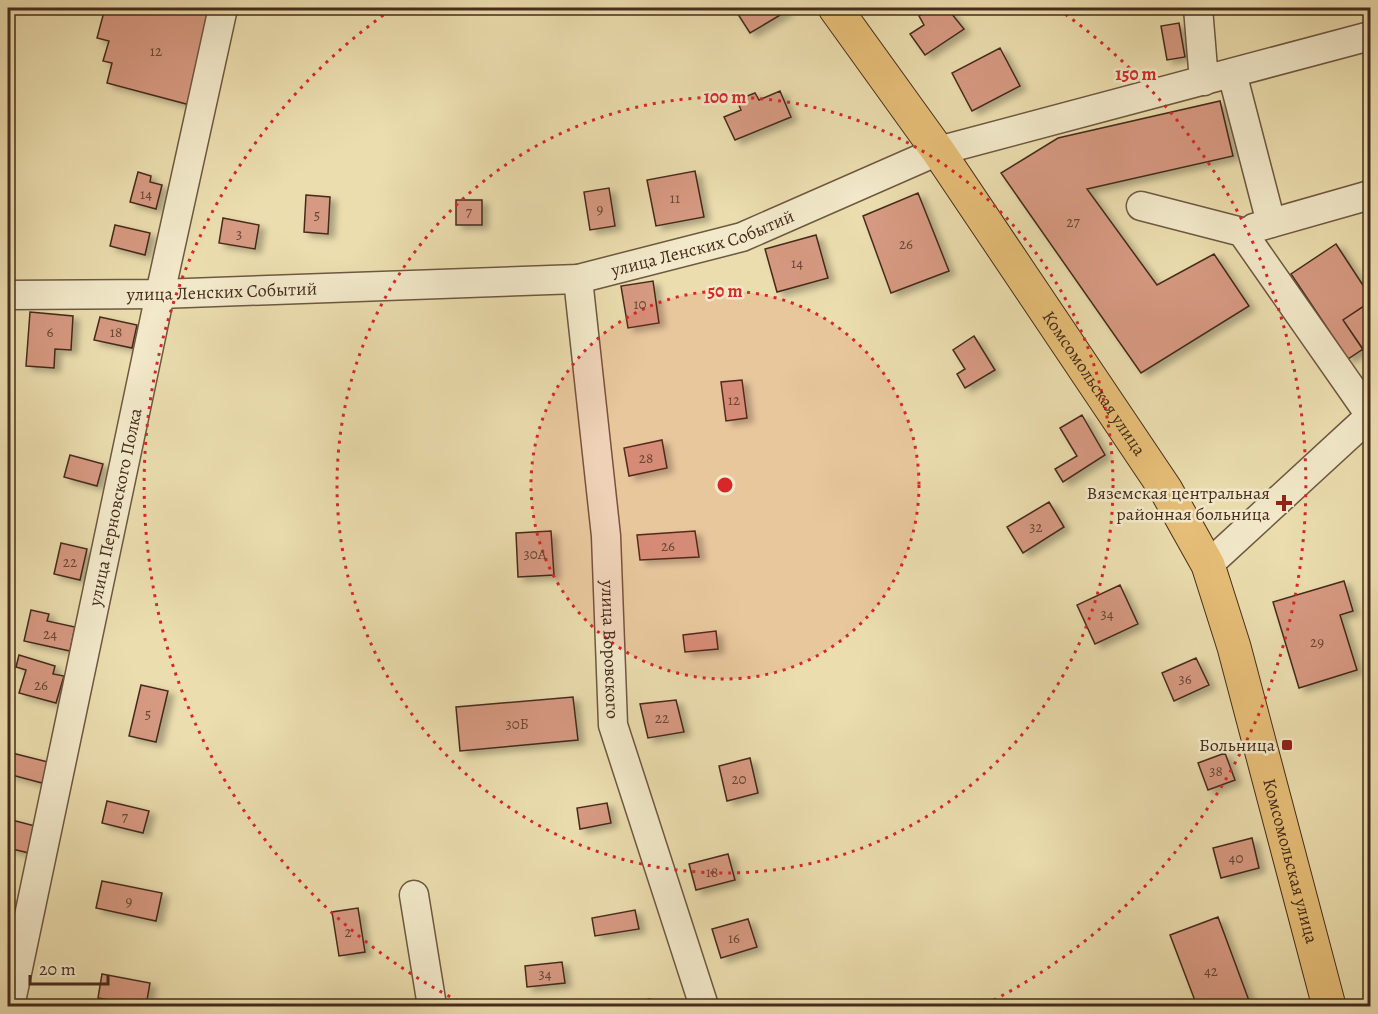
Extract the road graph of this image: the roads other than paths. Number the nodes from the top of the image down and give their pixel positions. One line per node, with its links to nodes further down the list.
1 (223, 8): 13 (street, улица Перновского Полка)
2 (835, 8): 7 (main road, Комсомольская улица)
3 (1198, 8): 6 (street)
4 (1371, 36): 5 (street, улица Ленских Событий)
5 (1232, 73): 6 (street, улица Ленских Событий); 10 (street)
6 (1204, 81): 7 (street, улица Ленских Событий)
7 (938, 151): 12 (street, улица Ленских Событий); 16 (main road, Комсомольская улица)
8 (1371, 195): 10 (street)
9 (1141, 206): 11 (street)
10 (1271, 223): 11 (street)
11 (1242, 232): 15 (street)
12 (578, 279): 13 (street, улица Ленских Событий); 20 (street, улица Воровского)
13 (160, 294): 14 (street, улица Ленских Событий); 18 (street, улица Перновского Полка)
14 (8, 295)
15 (1371, 416): 16 (street)
16 (1208, 565): 21 (main road, Комсомольская улица)
17 (414, 895): 19 (street)
18 (10, 1006)
19 (432, 1006)
20 (704, 1006)
21 (1329, 1006)

